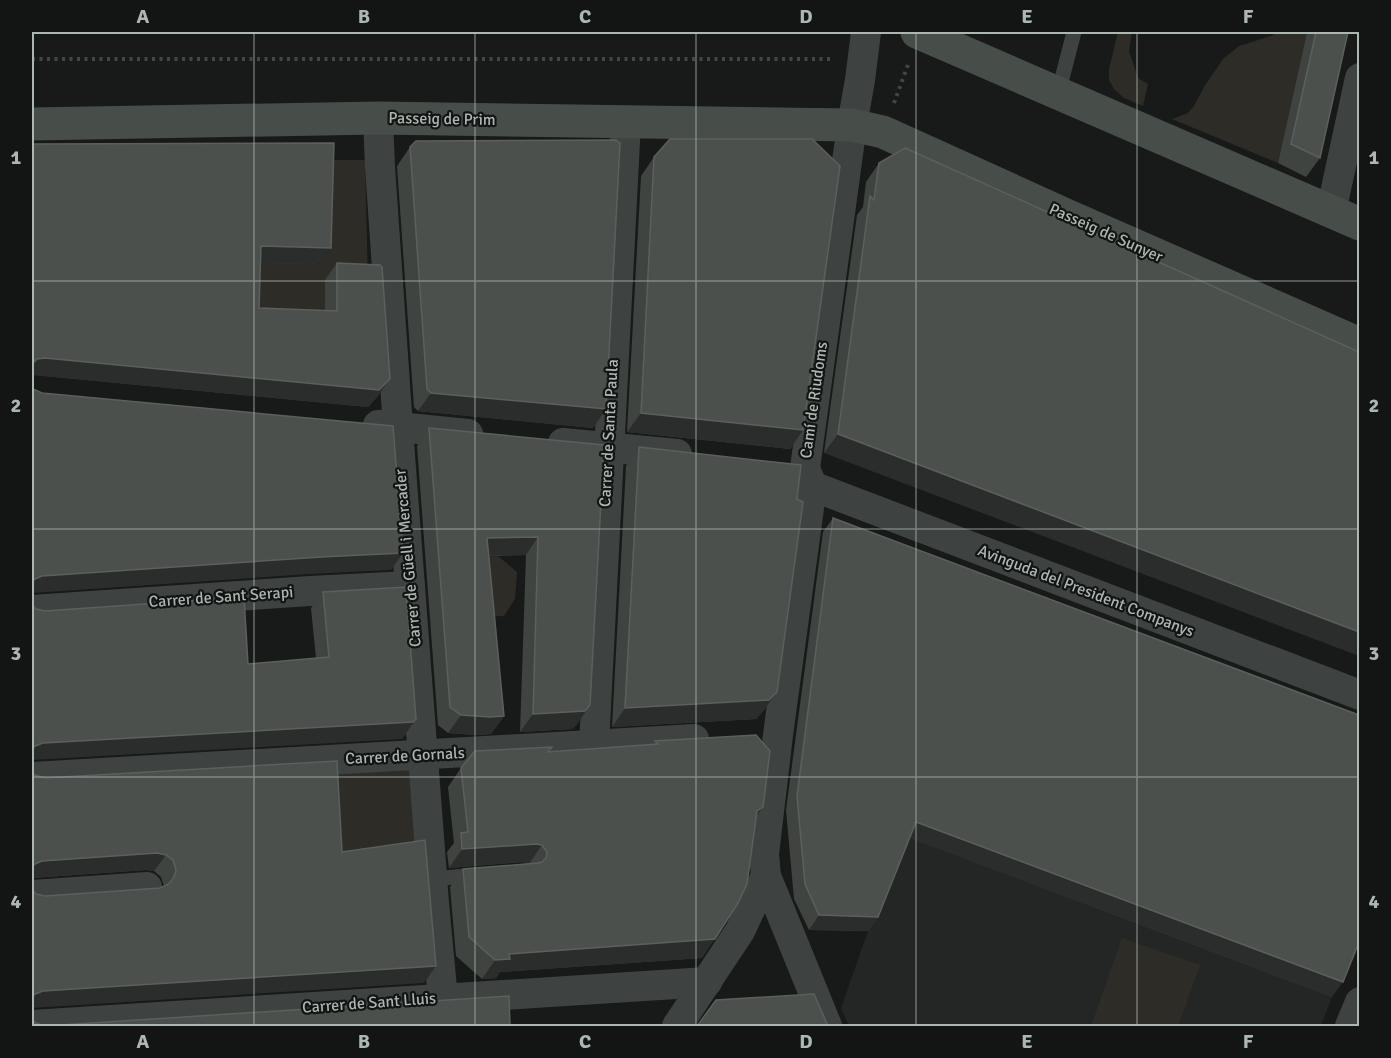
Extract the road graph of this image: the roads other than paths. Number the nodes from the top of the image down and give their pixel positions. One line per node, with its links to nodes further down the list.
1 (866, 32): 9 (street, Camí de Riudoms)
2 (918, 32): 5 (street)
3 (1074, 32): 5 (lane)
4 (1359, 78): 10 (street)
5 (1058, 94): 10 (street)
6 (378, 118): 7 (street, Passeig de Prim); 8 (street, Passeig de Prim); 13 (street, Carrer de Güell i Mercader)
7 (626, 122): 9 (street, Passeig de Prim); 16 (street, Carrer de Santa Paula)
8 (32, 124)
9 (852, 124): 11 (street, Passeig de Sunyer); 18 (street, Camí de Riudoms)
10 (1345, 218)
11 (1359, 345)
12 (351, 423): 13 (street)
13 (399, 427): 14 (street); 19 (street, Carrer de Güell i Mercader)
14 (492, 436)
15 (539, 440): 16 (street)
16 (609, 447): 17 (street); 23 (street, Carrer de Santa Paula)
17 (701, 457)
18 (800, 473): 21 (street, Avinguda del President Companys); 27 (street, Camí de Riudoms)
19 (410, 586): 20 (street, Carrer de Sant Serapi); 24 (street, Carrer de Güell i Mercader)
20 (32, 610)
21 (1359, 694)
22 (721, 738): 23 (street, Carrer de Gornals)
23 (594, 745): 24 (street, Carrer de Gornals)
24 (424, 755): 25 (street, Carrer de Gornals); 28 (street, Carrer de Güell i Mercader)
25 (32, 777)
26 (490, 874): 28 (lane)
27 (766, 876): 31 (street); 36 (street)
28 (433, 879): 32 (street, Carrer de Güell i Mercader)
29 (147, 887): 30 (street)
30 (32, 895)
31 (706, 982): 32 (street, Carrer de Sant Lluis); 35 (street)
32 (443, 999): 34 (street, Carrer de Sant Lluis)
33 (1359, 1002): 37 (street)
34 (32, 1025)
35 (677, 1026)
36 (827, 1026)
37 (1350, 1026)

